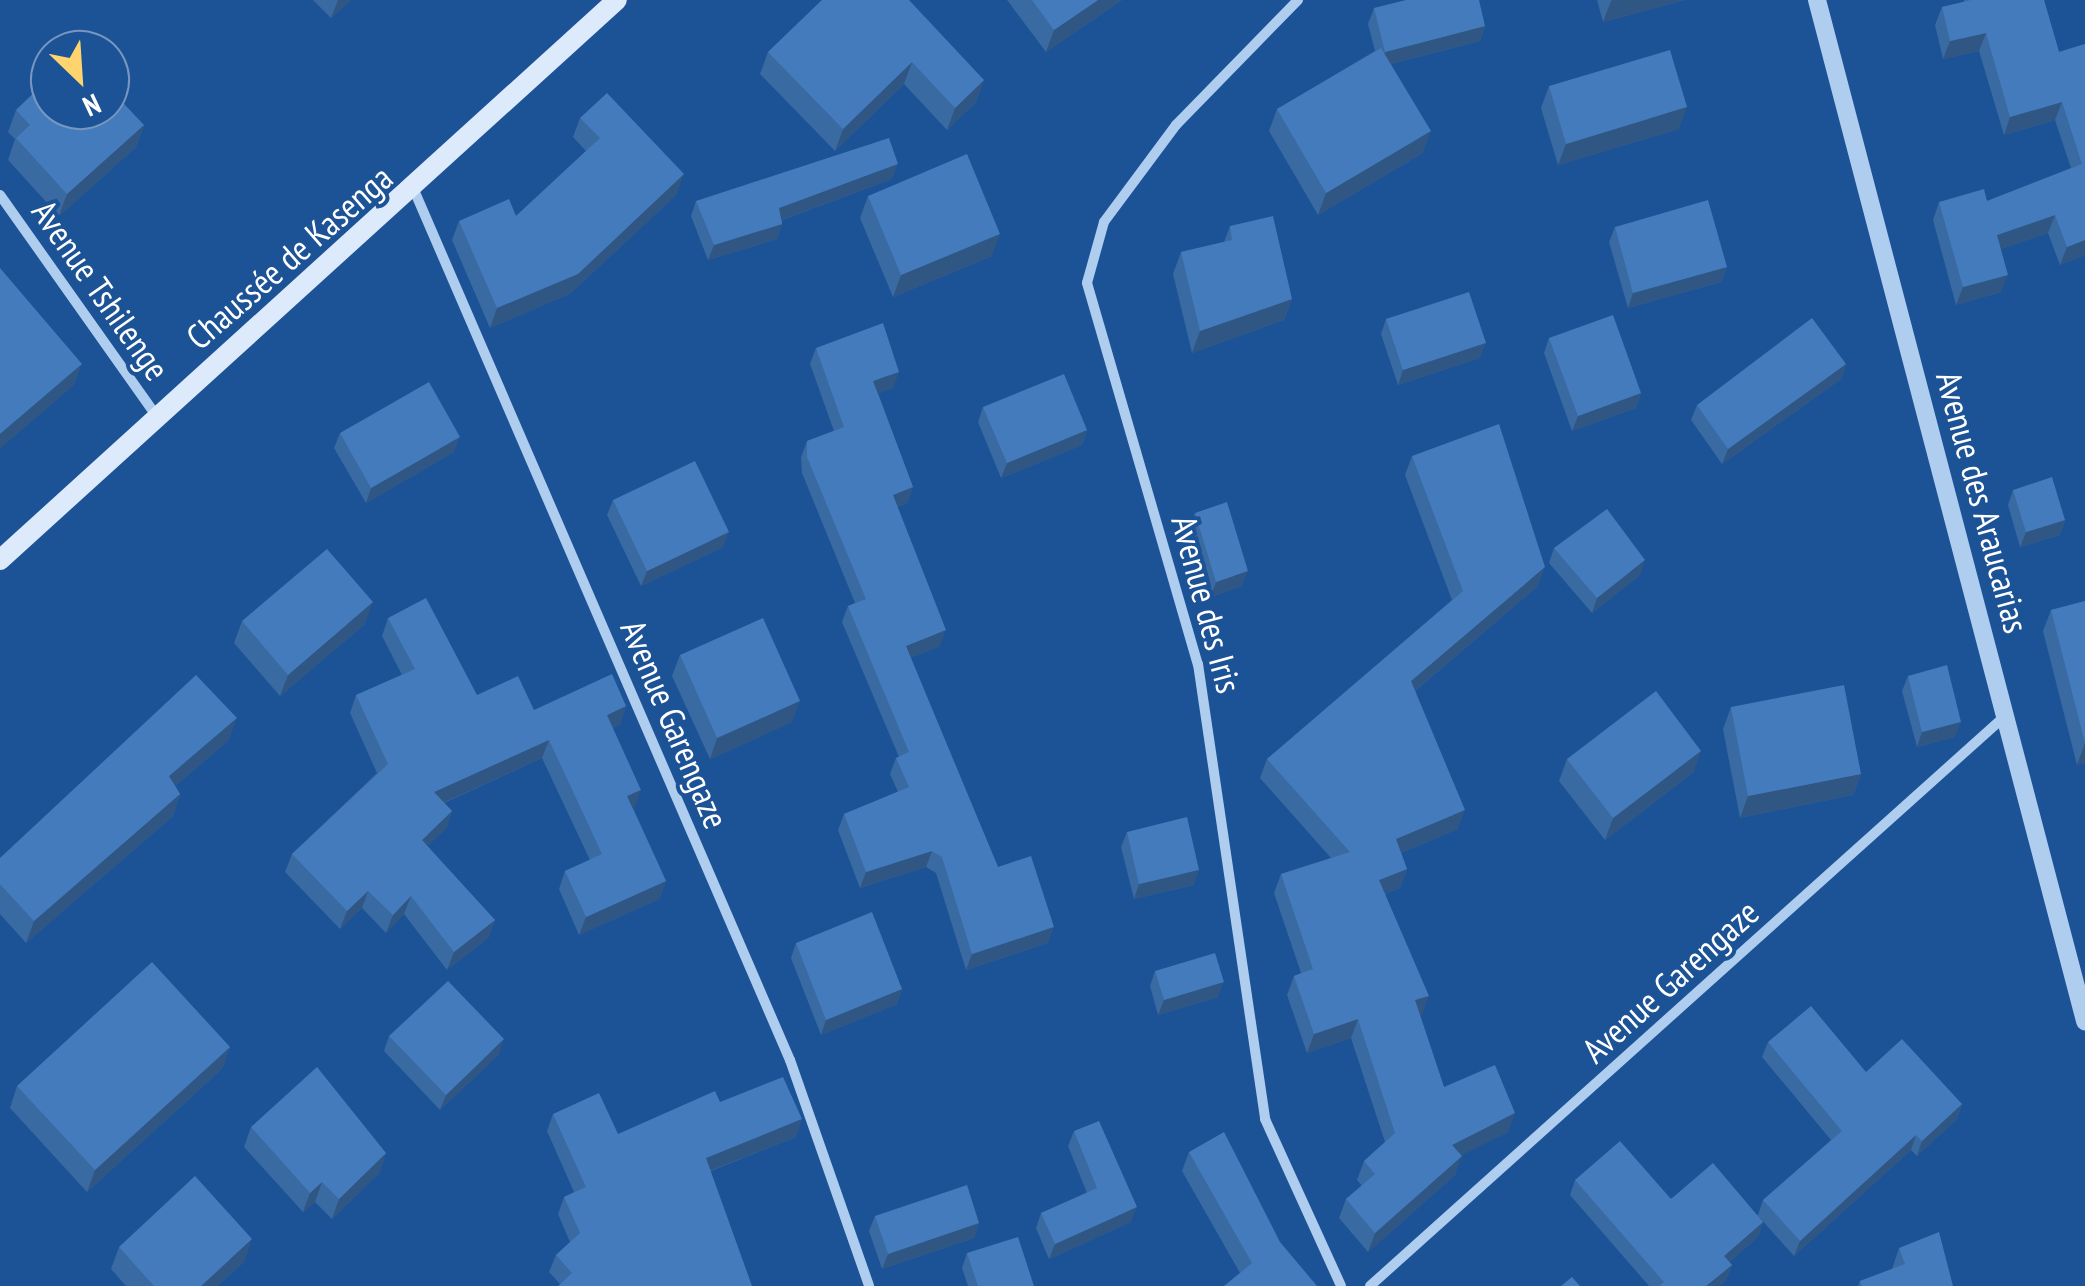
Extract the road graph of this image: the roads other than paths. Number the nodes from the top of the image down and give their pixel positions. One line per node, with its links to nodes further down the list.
1 (617, 0): 4 (main road, Chaussée de Kasenga)
2 (1298, 0): 11 (street, Avenue des Iris)
3 (1818, 0): 8 (street, Avenue des Araucarias)
4 (414, 190): 6 (main road, Chaussée de Kasenga); 10 (street, Avenue Garengaze)
5 (0, 195): 6 (street, Avenue Tshilenge)
6 (157, 417): 7 (main road, Chaussée de Kasenga)
7 (0, 560)
8 (2006, 715): 9 (street, Avenue des Araucarias); 12 (street, Avenue Garengaze)
9 (2085, 1021)
10 (870, 1286)
11 (1341, 1286)
12 (1370, 1286)

